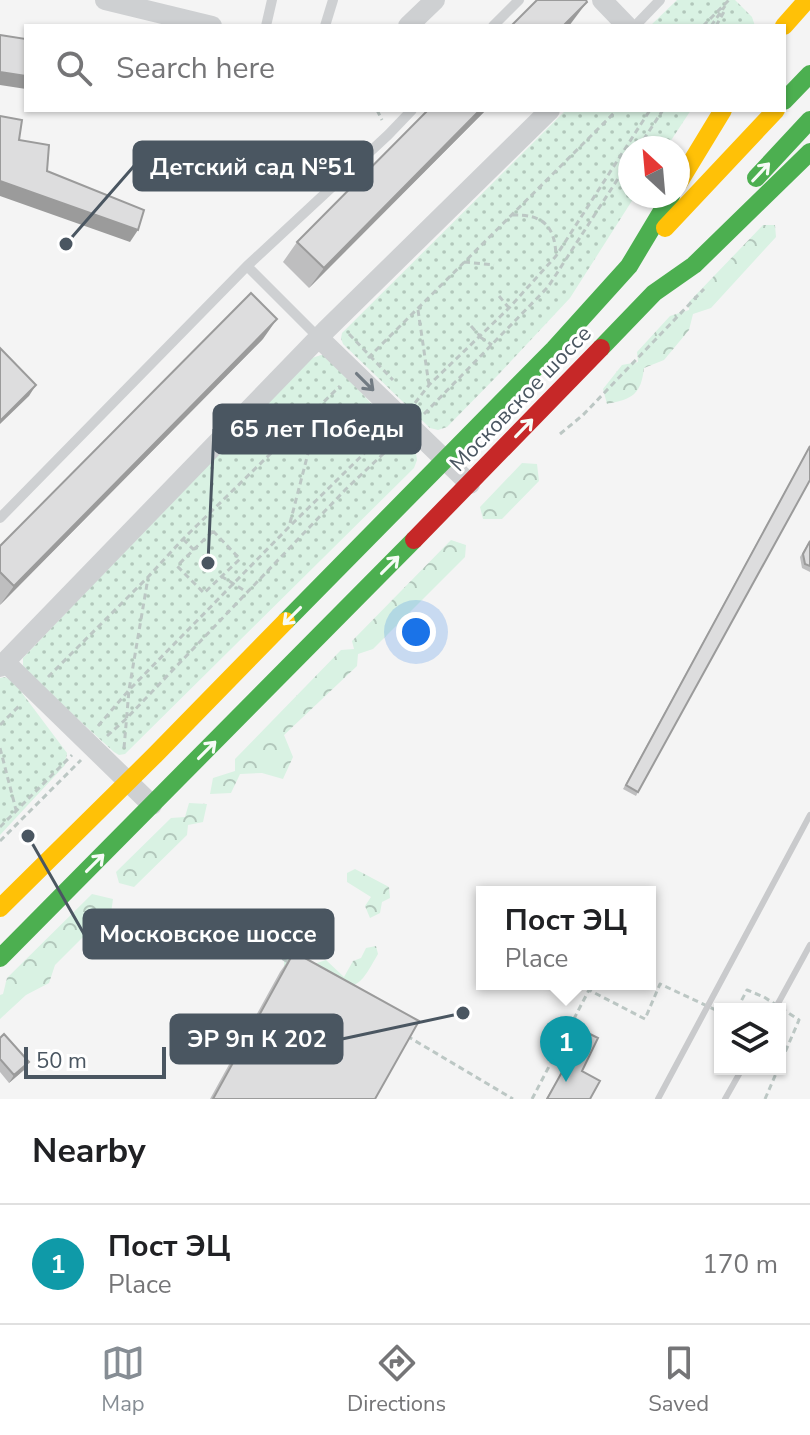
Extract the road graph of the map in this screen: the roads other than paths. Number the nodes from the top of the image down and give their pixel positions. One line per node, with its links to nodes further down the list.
1 (272, 0): 11 (lane)
2 (333, 0): 12 (lane)
3 (435, 0): 13 (street)
4 (519, 0): 14 (lane)
5 (602, 0): 15 (street)
6 (660, 0): 16 (lane)
7 (807, 0): 17 (main road)
8 (113, 1): 9 (street)
9 (168, 8): 10 (street)
10 (207, 24)
11 (266, 24)
12 (326, 24)
13 (410, 24)
14 (495, 24)
15 (625, 24)
16 (637, 24)
17 (786, 24)
18 (810, 74): 19 (main road)
19 (786, 99)
20 (410, 112): 30 (lane)
21 (548, 112): 33 (street)
22 (722, 112): 26 (main road)
23 (774, 112): 31 (main road)
24 (810, 120): 27 (main road, one-way to 24)
25 (810, 152): 32 (main road, Московское шоссе)
26 (690, 164)
27 (746, 188)
28 (664, 208): 31 (main road, Московское шоссе)
29 (724, 211): 32 (main road)
30 (247, 266): 33 (lane); 36 (lane)
31 (629, 266): 34 (main road, Московское шоссе)
32 (654, 293): 35 (main road, Московское шоссе, one-way to 32)
33 (319, 338): 34 (street, one-way to 34); 37 (street)
34 (446, 461): 35 (street); 38 (main road, Московское шоссе, one-way to 38)
35 (470, 484): 39 (main road, Московское шоссе, one-way to 35)
36 (0, 518)
37 (2, 662): 38 (street)
38 (128, 781): 39 (street); 40 (main road, Московское шоссе)
39 (152, 805): 41 (main road, Московское шоссе, one-way to 39)
40 (0, 908)
41 (0, 958)

